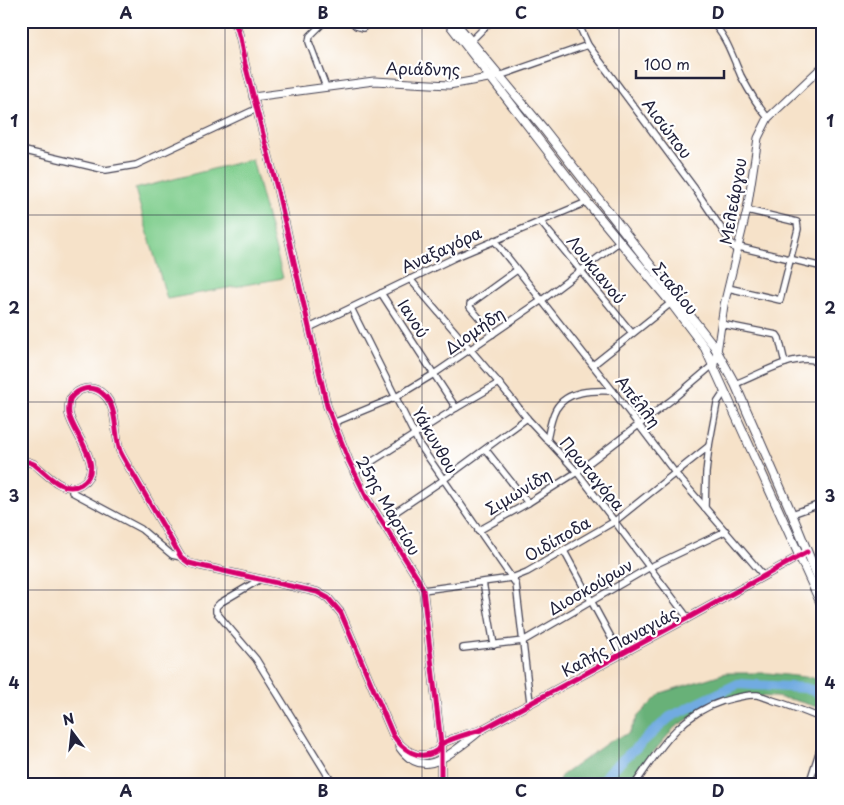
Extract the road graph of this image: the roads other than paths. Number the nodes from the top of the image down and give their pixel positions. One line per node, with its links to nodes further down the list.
1 (231, 21): 16 (street, 25ης Μαρτίου)
2 (325, 21): 15 (street)
3 (352, 21): 4 (street)
4 (370, 21)
5 (447, 21): 14 (main road, Σταδίου)
6 (454, 21): 10 (main road, Σταδίου)
7 (491, 21): 10 (street)
8 (577, 21): 11 (street, Αισώπου)
9 (711, 21): 18 (street)
10 (472, 42): 13 (main road, Σταδίου)
11 (588, 45): 13 (street, Αριάδνης); 25 (street, Αισώπου)
12 (823, 66): 18 (street, Μελεάργου)
13 (499, 76): 14 (street, Αριάδνης); 41 (main road, Σταδίου)
14 (491, 78): 15 (street, Αριάδνης); 20 (main road, Σταδίου)
15 (326, 87): 16 (street, Αριάδνης)
16 (253, 97): 17 (street, 25ης Μαρτίου)
17 (256, 109): 19 (street); 37 (street, 25ης Μαρτίου)
18 (768, 118): 21 (street, Μελεάργου)
19 (21, 150)
20 (587, 202): 22 (street, Αναξαγόρα); 24 (main road, Σταδίου)
21 (747, 210): 25 (street, Μελεάργου); 26 (street)
22 (540, 221): 23 (street, Αναξαγόρα); 29 (street, Λουκιανού)
23 (494, 240): 28 (street, Απέλλη); 30 (street, Αναξαγόρα)
24 (620, 241): 29 (street, Διομήδη); 34 (main road, Σταδίου)
25 (738, 249): 26 (street); 31 (street, Μελεάργου)
26 (790, 260): 27 (street); 31 (street)
27 (823, 267)
28 (517, 270): 33 (street, Απέλλη); 38 (street)
29 (581, 270): 33 (street, Διομήδη); 39 (street, Λουκιανού)
30 (410, 279): 32 (street, Αναξαγόρα); 40 (street, Πρωταγόρα)
31 (728, 288): 36 (street, Μελεάργου)
32 (381, 293): 35 (street, Αναξαγόρα); 46 (street, Ιανού)
33 (542, 300): 38 (street, Διομήδη); 44 (street, Απέλλη)
34 (671, 303): 39 (street); 43 (main road, Σταδίου)
35 (351, 308): 37 (street, Αναξαγόρα); 51 (street, Υάκυνθου)
36 (721, 324): 41 (street, Μελεάργου); 42 (street)
37 (309, 328): 54 (street, 25ης Μαρτίου)
38 (494, 334): 40 (street, Διομήδη)
39 (632, 334): 44 (street)
40 (471, 350): 46 (street, Διομήδη); 47 (street, Πρωταγόρα)
41 (717, 352): 43 (street, Μελεάργου); 48 (main road, Σταδίου)
42 (785, 363): 45 (street); 48 (street)
43 (714, 364): 50 (main road, Σταδίου); 55 (street, Σιμωνίδη)
44 (593, 365): 49 (street, Απέλλη)
45 (820, 370)
46 (434, 374): 51 (street, Διομήδη); 52 (street, Ιανού)
47 (499, 383): 52 (street); 53 (street, Πρωταγόρα)
48 (735, 384): 69 (main road, Σταδίου)
49 (613, 391): 55 (street, Απέλλη); 57 (street)
50 (726, 391): 58 (street); 77 (main road, Σταδίου)
51 (396, 397): 54 (street, Διομήδη); 56 (street, Υάκυνθου)
52 (456, 408): 56 (street)
53 (527, 418): 57 (street, Πρωταγόρα); 59 (street)
54 (333, 423): 62 (street, 25ης Μαρτίου)
55 (639, 424): 61 (street, Σιμωνίδη); 63 (street, Απέλλη)
56 (414, 434): 62 (street); 64 (street, Υάκυνθου)
57 (547, 440): 61 (street, Πρωταγόρα)
58 (709, 446): 63 (street, Οιδίποδα); 68 (street)
59 (486, 450): 64 (street); 66 (street)
60 (21, 462): 65 (street)
61 (577, 472): 66 (street, Σιμωνίδη); 70 (street, Πρωταγόρα)
62 (354, 473): 71 (street, 25ης Μαρτίου)
63 (676, 474): 68 (street, Απέλλη); 70 (street, Οιδίποδα)
64 (443, 480): 71 (street); 72 (street, Υάκυνθου)
65 (73, 488): 76 (street); 76 (street)
66 (528, 503): 72 (street, Σιμωνίδη)
67 (823, 503): 69 (street)
68 (705, 508): 73 (street, Απέλλη)
69 (792, 514): 75 (main road, Σταδίου)
70 (615, 521): 74 (street, Οιδίποδα); 78 (street, Πρωταγόρα)
71 (381, 522): 83 (street, 25ης Μαρτίου)
72 (478, 531): 80 (street, Υάκυνθου)
73 (726, 531): 78 (street, Διοσκούρων); 79 (street, Απέλλη)
74 (564, 551): 80 (street, Οιδίποδα); 85 (street)
75 (807, 552): 77 (street, Καλής Παναγιάς); 84 (main road, Σταδίου)
76 (182, 557): 81 (street)
77 (800, 557): 79 (street, Καλής Παναγιάς); 86 (main road, Σταδίου)
78 (650, 567): 85 (street, Διοσκούρων); 87 (street, Πρωταγόρα)
79 (764, 576): 87 (street, Καλής Παναγιάς)
80 (512, 578): 82 (street, Οιδίποδα); 88 (street)
81 (259, 580): 96 (street); 99 (street)
82 (483, 582): 83 (street, Οιδίποδα); 89 (street)
83 (423, 590): 97 (street, 25ης Μαρτίου)
84 (823, 590)
85 (591, 601): 88 (street, Διοσκούρων); 91 (street)
86 (823, 608)
87 (688, 618): 91 (street, Καλής Παναγιάς)
88 (523, 641): 89 (street, Διοσκούρων); 92 (street)
89 (494, 645): 90 (street, Διοσκούρων)
90 (463, 648)
91 (620, 654): 92 (street, Καλής Παναγιάς)
92 (530, 702): 94 (street, Καλής Παναγιάς)
93 (823, 719): 101 (street)
94 (481, 730): 97 (street, Καλής Παναγιάς); 98 (street, Καλής Παναγιάς)
95 (823, 740): 102 (street)
96 (397, 741): 97 (street, Καλής Παναγιάς); 98 (street)
97 (440, 745): 98 (street, 25ης Μαρτίου)
98 (441, 760): 100 (street, 25ης Μαρτίου)
99 (333, 784)
100 (441, 784)
101 (635, 784)
102 (809, 784)

